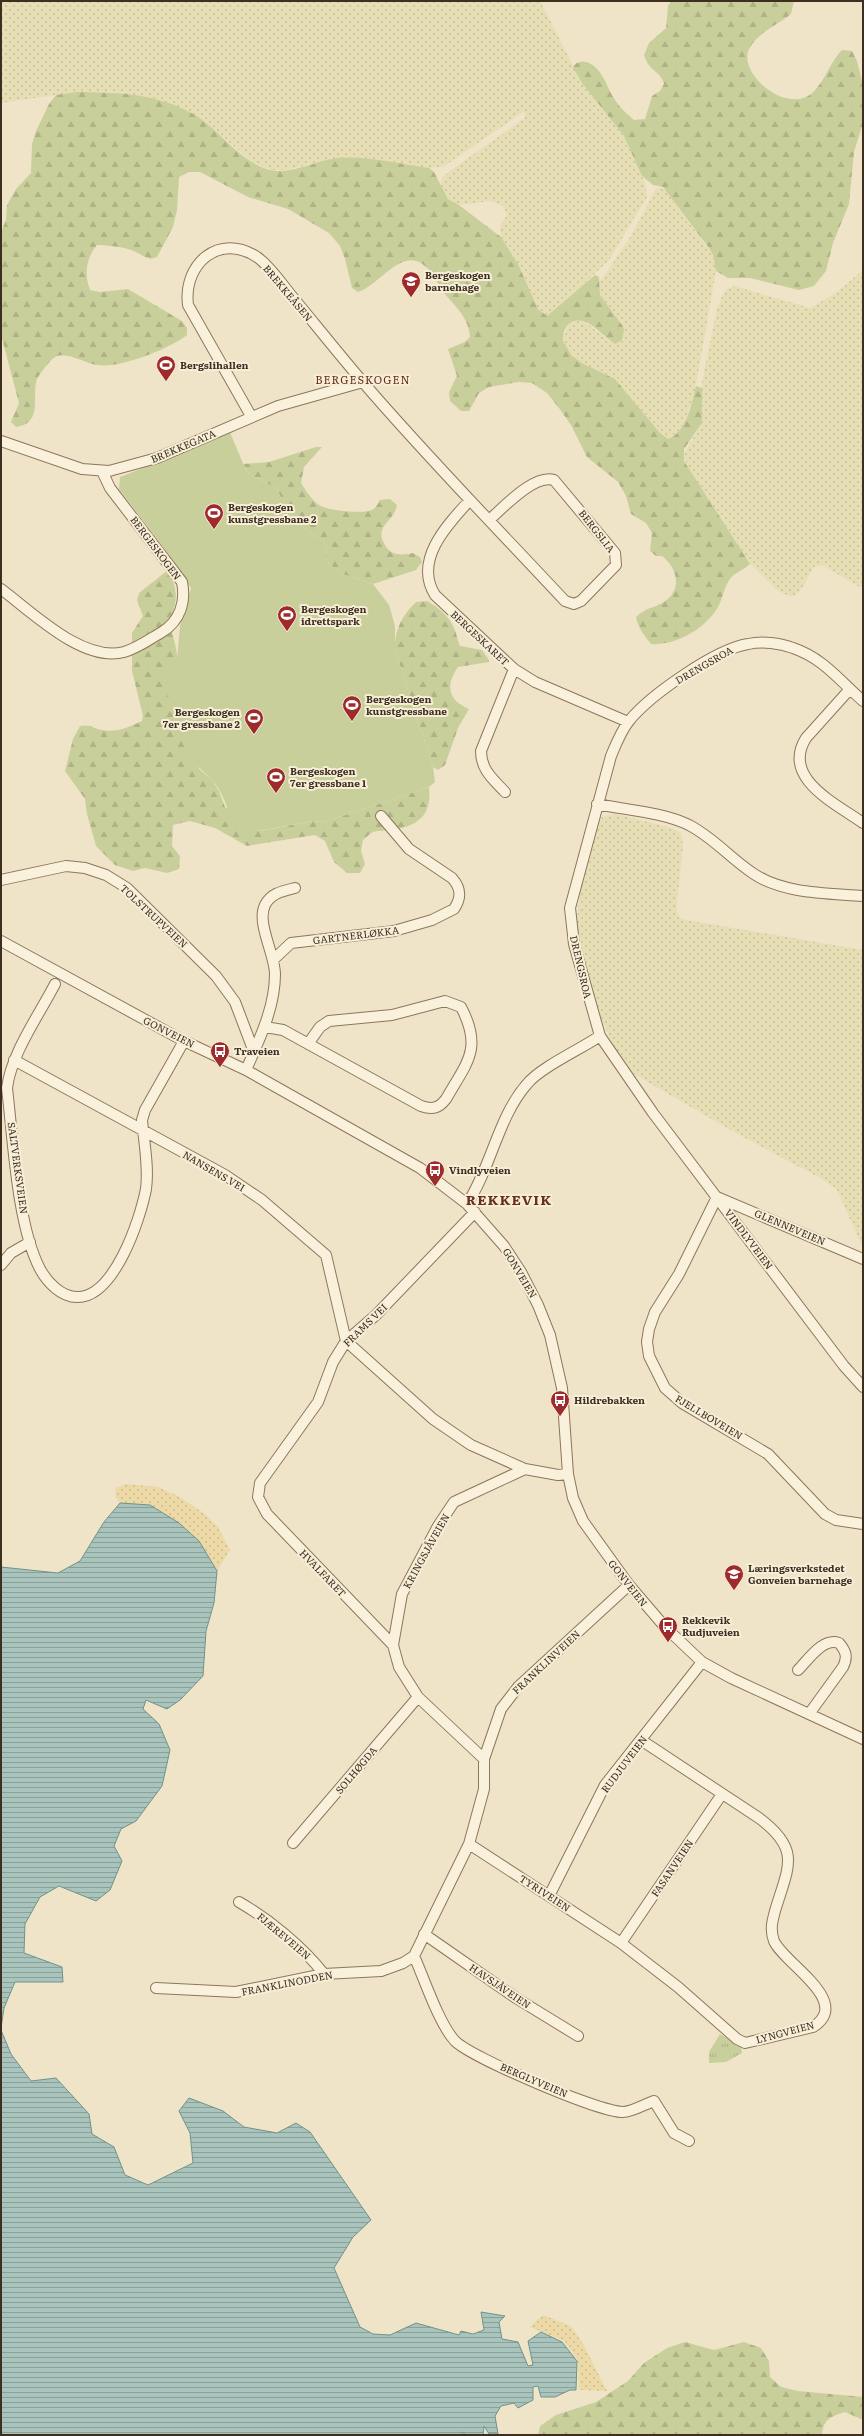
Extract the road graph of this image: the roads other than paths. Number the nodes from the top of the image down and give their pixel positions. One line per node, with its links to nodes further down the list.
1 (363, 382): 2 (street, BREKKEGATA); 2 (street, BREKKEÅSEN); 5 (street, BERGSLIA)
2 (251, 416): 4 (street, BREKKEGATA)
3 (1, 441): 4 (street, BREKKEGATA)
4 (102, 471): 7 (street, BERGESKOGEN)
5 (470, 500): 6 (street, BERGSLIA); 8 (street, BERGESKARET)
6 (489, 520): 6 (street, BERGSLIA)
7 (1, 589)
8 (514, 669): 11 (street, BERGESKARET); 12 (street)
9 (850, 689): 10 (street, DRENGSROA); 11 (street, DRENGSROA); 15 (street)
10 (863, 701)
11 (628, 722): 13 (street, DRENGSROA)
12 (505, 792)
13 (597, 804): 18 (street); 23 (street, DRENGSROA)
14 (381, 816): 20 (street, GARTNERLØKKA)
15 (863, 823)
16 (1, 880): 26 (street, TOLSTRUPVEIEN)
17 (295, 888): 20 (street)
18 (863, 896)
19 (1, 941): 24 (street, GONVEIEN)
20 (274, 959): 22 (street)
21 (55, 984): 27 (street, SALTVERKSVEIEN)
22 (265, 1028): 25 (street); 26 (street)
23 (600, 1036): 30 (street, VINDLYVEIEN); 31 (street)
24 (184, 1041): 28 (street, GONVEIEN); 29 (street)
25 (308, 1044): 25 (street)
26 (254, 1052): 28 (street)
27 (14, 1060): 29 (street, NANSENS VEI); 33 (street, SALTVERKSVEIEN)
28 (246, 1070): 31 (street, GONVEIEN)
29 (143, 1132): 33 (street, SALTVERKSVEIEN); 36 (street, NANSENS VEI)
30 (717, 1197): 34 (street, GLENNEVEIEN); 37 (street, VINDLYVEIEN); 41 (street, FJELLBOVEIEN)
31 (467, 1204): 32 (street, GONVEIEN)
32 (475, 1212): 36 (street, FRAMS VEI); 39 (street, GONVEIEN)
33 (30, 1242): 35 (street)
34 (863, 1259)
35 (1, 1265)
36 (346, 1341): 38 (street); 40 (street, FRAMS VEI)
37 (863, 1387)
38 (526, 1469): 39 (street); 43 (street, KRINGSJÅVEIEN)
39 (568, 1474): 42 (street, GONVEIEN)
40 (258, 1497): 43 (street, HVALFARET)
41 (863, 1524)
42 (629, 1585): 44 (street, GONVEIEN); 50 (street, FRANKLINVEIEN)
43 (393, 1645): 46 (street, KRINGSJÅVEIEN)
44 (702, 1662): 47 (street, GONVEIEN); 49 (street, RUDJUVEIEN)
45 (798, 1670): 47 (street)
46 (418, 1697): 50 (street, KRINGSJÅVEIEN); 52 (street, SOLHØGDA)
47 (809, 1714): 48 (street, GONVEIEN)
48 (863, 1739)
49 (641, 1740): 51 (street, LYNGVEIEN); 54 (street, RUDJUVEIEN)
50 (484, 1759): 53 (street, FRANKLINVEIEN)
51 (722, 1794): 57 (street, FASANVEIEN); 57 (street, LYNGVEIEN)
52 (293, 1843)
53 (469, 1844): 54 (street, TYRIVEIEN); 56 (street, FRANKLINVEIEN)
54 (549, 1896): 57 (street, TYRIVEIEN)
55 (239, 1902): 59 (street, FJÆREVEIEN)
56 (424, 1934): 58 (street, FRANKLINVEIEN); 61 (street, HAVSJÅVEIEN)
57 (621, 1943)
58 (414, 1956): 59 (street, FRANKLINODDEN); 62 (street, BERGLYVEIEN)
59 (324, 1974): 60 (street, FRANKLINODDEN)
60 (156, 1988)
61 (578, 2036)
62 (689, 2141)

